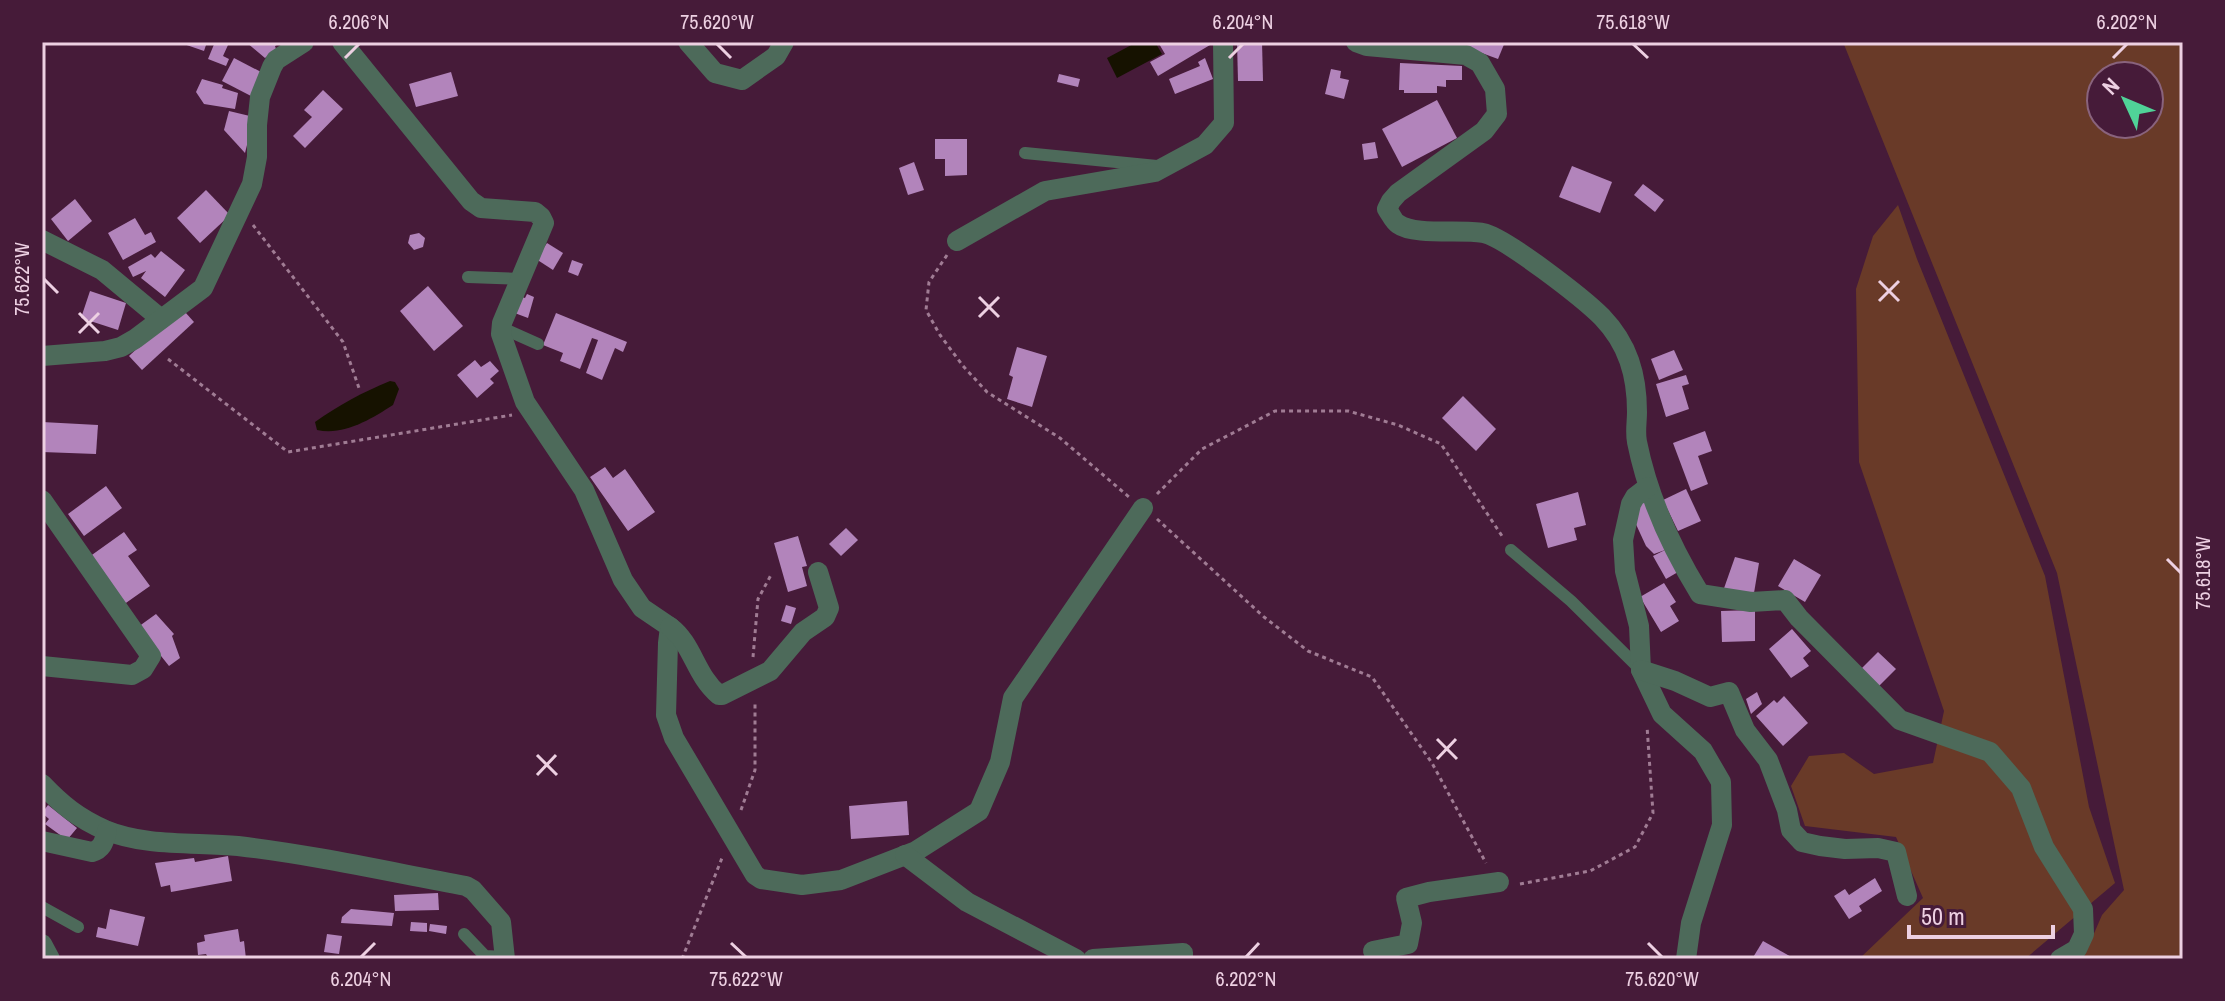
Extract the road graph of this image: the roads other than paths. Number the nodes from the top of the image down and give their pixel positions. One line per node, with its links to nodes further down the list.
1 (304, 42): 14 (street)
2 (342, 42): 13 (street)
3 (688, 42): 4 (street)
4 (784, 42)
5 (1223, 42): 9 (street)
6 (1356, 42): 7 (street)
7 (1400, 45): 18 (street)
8 (1025, 153): 9 (lane)
9 (1165, 167): 11 (street)
10 (42, 240): 14 (street)
11 (957, 241)
12 (468, 277): 13 (lane)
13 (520, 279): 15 (street)
14 (161, 319): 17 (street)
15 (502, 328): 16 (lane); 23 (street)
16 (538, 344)
17 (42, 356)
18 (1648, 487): 25 (street); 44 (street)
19 (42, 500): 24 (street)
20 (1143, 508): 30 (street)
21 (1511, 550): 25 (lane)
22 (818, 572): 23 (street)
23 (670, 627): 30 (street)
24 (42, 666)
25 (1641, 670): 32 (street); 43 (street)
26 (42, 784): 28 (street)
27 (42, 831): 29 (lane)
28 (107, 831): 29 (street); 38 (street)
29 (51, 843)
30 (905, 855): 40 (street)
31 (1499, 882): 37 (street)
32 (1907, 896)
33 (42, 907): 34 (lane)
34 (78, 927)
35 (464, 934): 38 (lane)
36 (42, 944): 39 (street)
37 (1373, 951)
38 (505, 958)
39 (50, 959)
40 (1076, 959)
41 (1093, 959): 42 (street)
42 (1183, 959)
43 (1686, 959)
44 (2060, 959)

